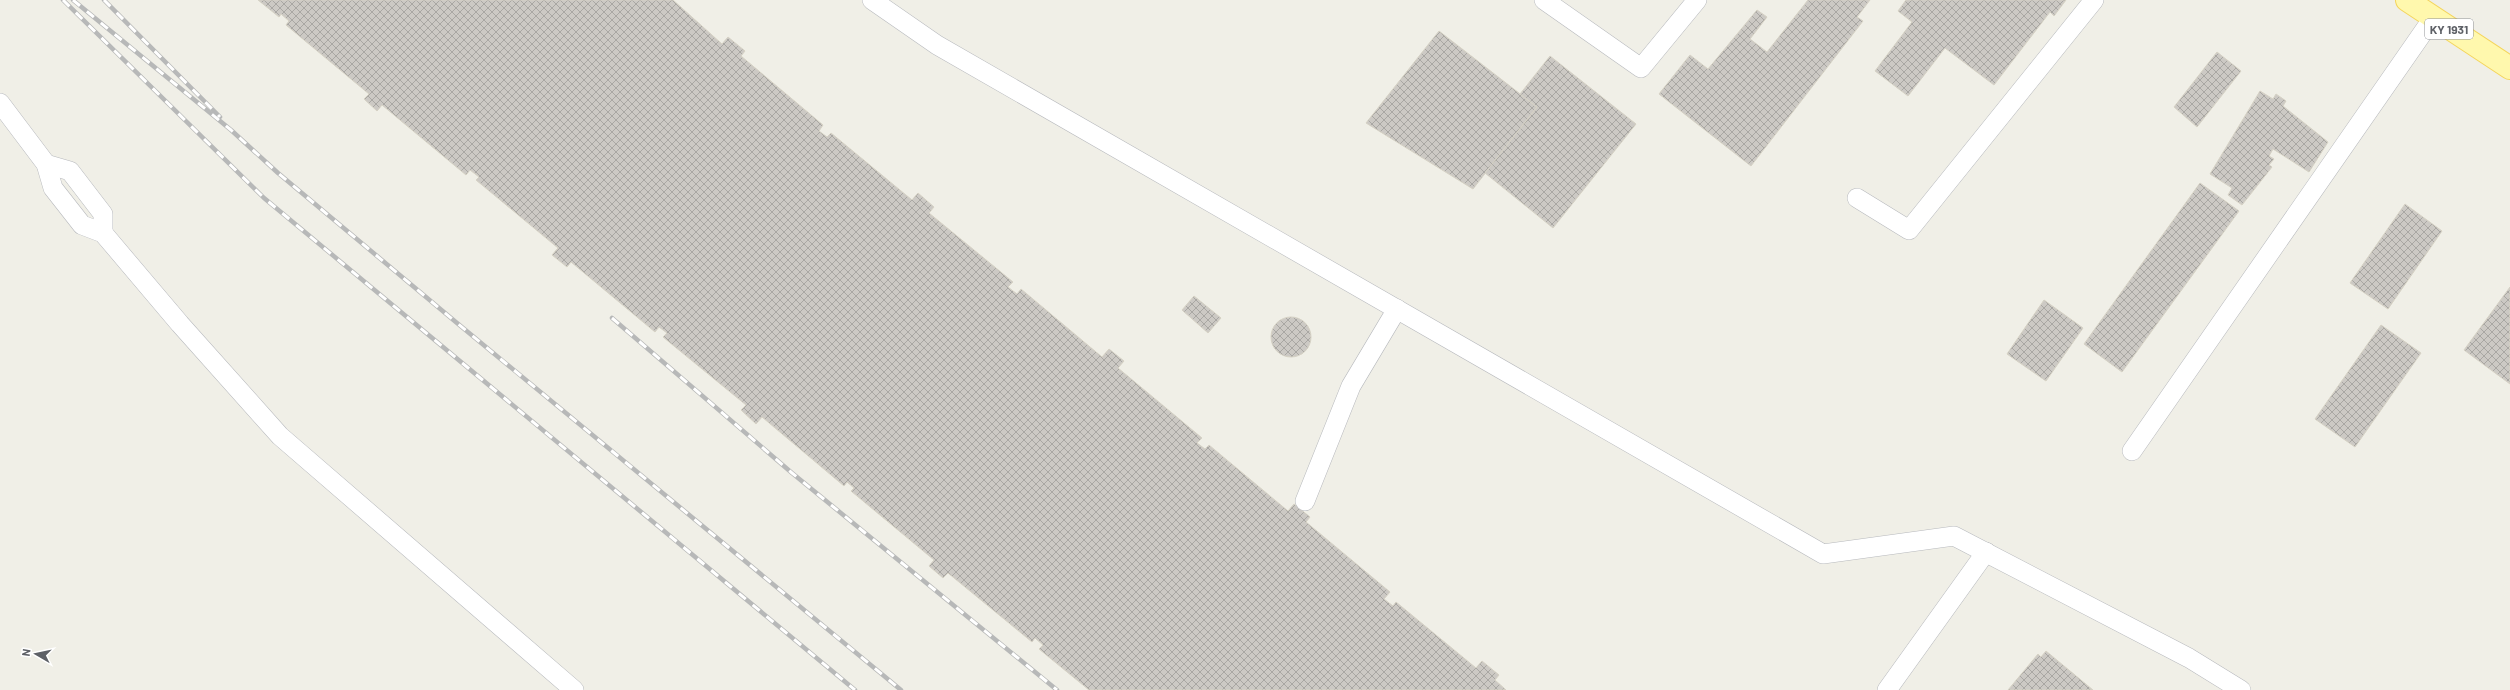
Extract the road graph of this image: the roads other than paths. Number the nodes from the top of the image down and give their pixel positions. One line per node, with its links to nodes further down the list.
1 (872, 0): 10 (lane)
2 (1544, 0): 3 (lane)
3 (1697, 0)
4 (2094, 0): 9 (lane)
5 (2407, 0): 6 (main road, KY 1931)
6 (2433, 18): 7 (main road, KY 1931); 11 (lane)
7 (2510, 68)
8 (0, 103): 14 (lane)
9 (1857, 198)
10 (1397, 309): 12 (lane); 13 (lane)
11 (2132, 451)
12 (1305, 501)
13 (1986, 552): 15 (lane); 16 (lane)
14 (562, 687)
15 (1887, 690)
16 (2241, 690)

